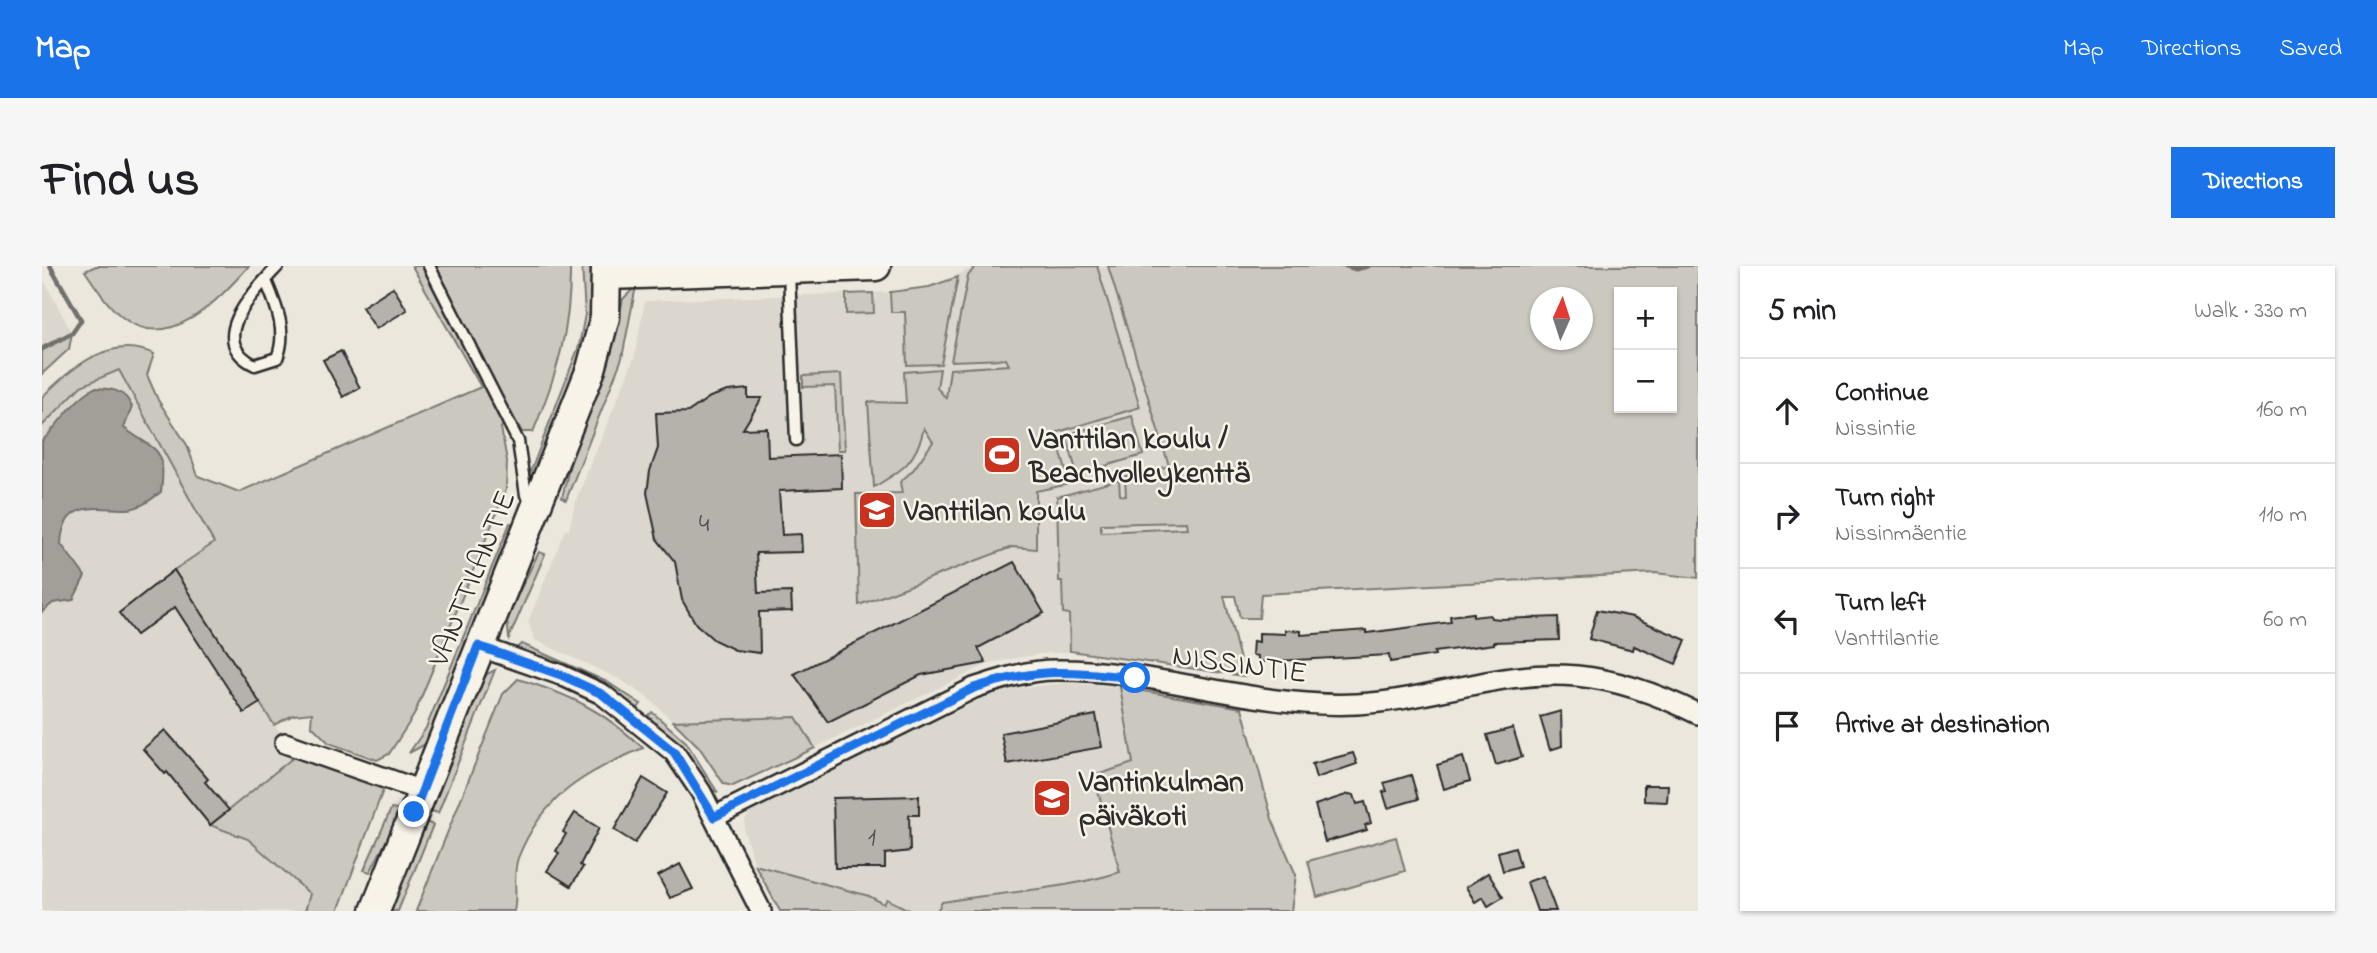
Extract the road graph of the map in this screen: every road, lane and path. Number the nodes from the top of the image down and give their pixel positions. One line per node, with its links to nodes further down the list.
1 (278, 266): 6 (lane)
2 (429, 266): 8 (lane)
3 (876, 266): 4 (street)
4 (789, 269): 5 (street); 7 (lane)
5 (607, 270): 8 (street, VANTTILANTIE)
6 (266, 281): 6 (lane)
7 (796, 440)
8 (537, 506): 9 (street, VANTTILANTIE)
9 (478, 646): 12 (street, VANTTILANTIE); 13 (street)
10 (1698, 714): 13 (street, NISSINTIE)
11 (285, 743): 12 (street)
12 (422, 791): 14 (street, VANTTILANTIE)
13 (714, 817): 15 (street)
14 (374, 911)
15 (761, 911)

